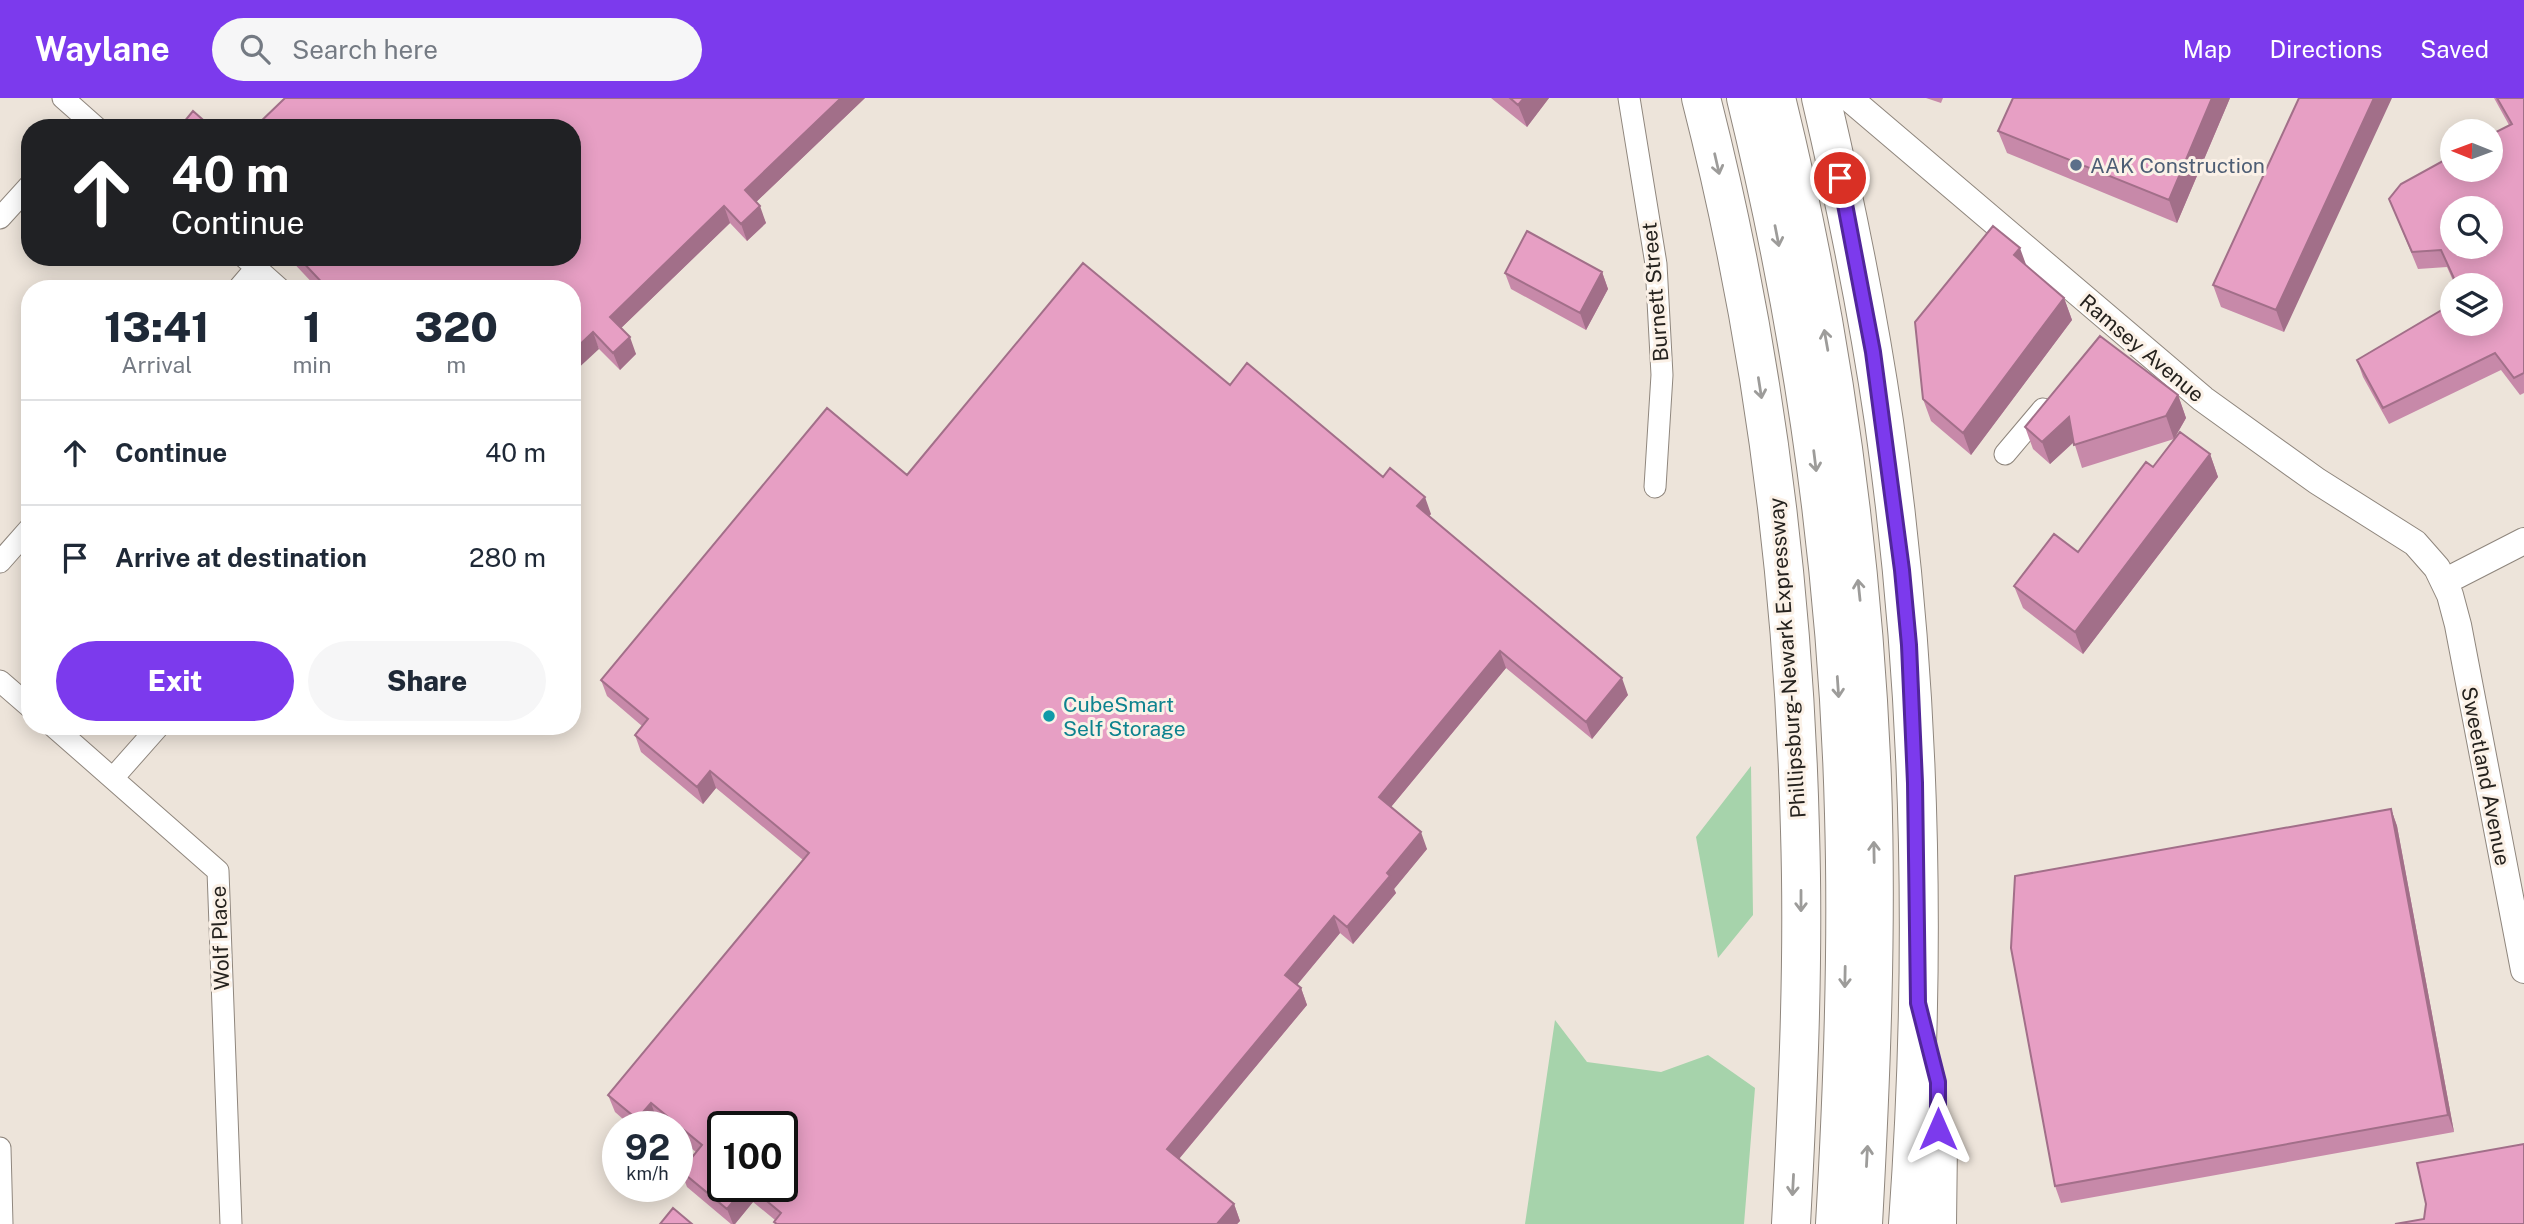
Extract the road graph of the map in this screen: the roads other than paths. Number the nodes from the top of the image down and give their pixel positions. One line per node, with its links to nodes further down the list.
1 (63, 98): 7 (street)
2 (1629, 98): 14 (street, Burnett Street)
3 (1701, 98): 30 (highway, Phillipsburg-Newark Expressway, one-way to 30)
4 (1821, 98): 26 (highway)
5 (1849, 98): 18 (street, Ramsey Avenue)
6 (1767, 102): 31 (highway, Phillipsburg-Newark Expressway, one-way to 31); 32 (highway, Phillipsburg-Newark Expressway, one-way to 6)
7 (82, 119)
8 (21, 195): 9 (street)
9 (0, 218)
10 (253, 266): 11 (street)
11 (270, 280)
12 (2056, 394): 13 (street)
13 (2005, 454)
14 (1655, 487)
15 (21, 538): 17 (street)
16 (2524, 541): 18 (street)
17 (0, 562)
18 (2444, 582): 24 (street, Sweetland Avenue)
19 (0, 681): 20 (street)
20 (21, 698)
21 (63, 735): 23 (street, Wolf Place)
22 (151, 735): 23 (street)
23 (113, 778): 29 (street, Wolf Place)
24 (2520, 931): 25 (street, Sweetland Avenue)
25 (2524, 970)
26 (1918, 1003): 33 (highway); 34 (highway)
27 (0, 1148): 28 (street)
28 (2, 1224)
29 (230, 1224)
30 (1791, 1224)
31 (1835, 1224)
32 (1863, 1224)
33 (1908, 1224)
34 (1937, 1224)

